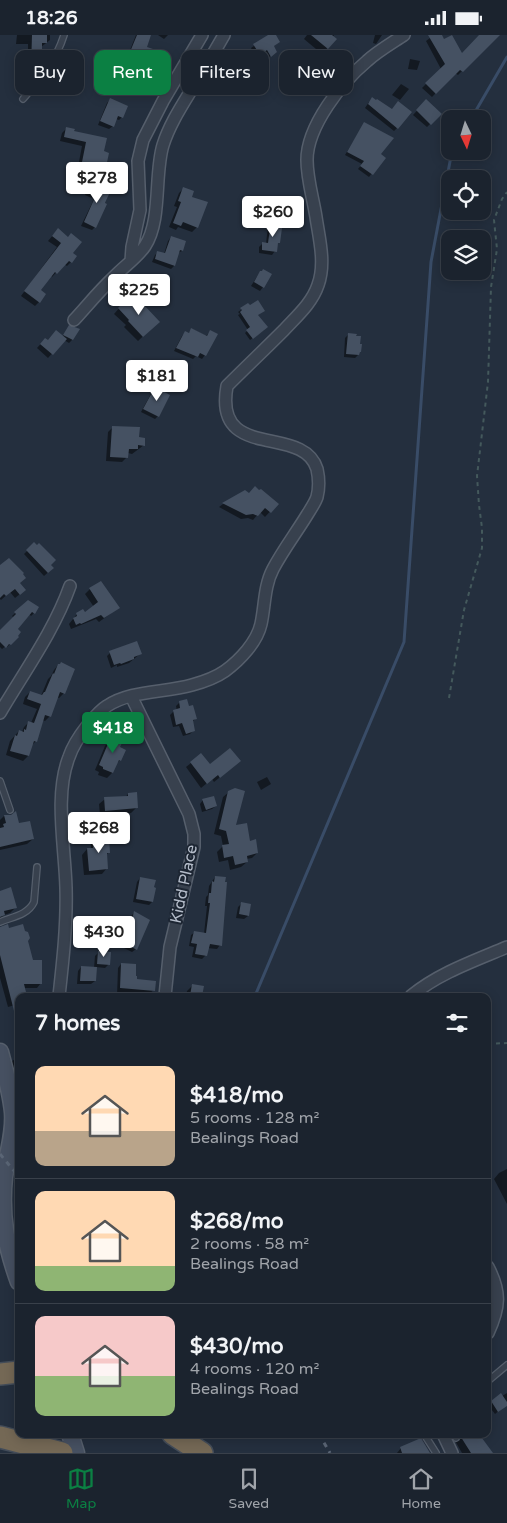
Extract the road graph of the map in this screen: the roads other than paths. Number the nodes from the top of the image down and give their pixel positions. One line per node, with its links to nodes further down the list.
1 (64, 35): 5 (lane)
2 (202, 35): 6 (street)
3 (224, 35): 6 (street)
4 (404, 35): 9 (street)
5 (23, 99)
6 (131, 261): 7 (street)
7 (74, 320)
8 (70, 586): 10 (street)
9 (131, 695): 16 (street); 17 (street, Kidd Place)
10 (0, 713)
11 (0, 781): 12 (lane)
12 (10, 809)
13 (37, 867): 14 (lane)
14 (0, 922)
15 (507, 947): 18 (street)
16 (59, 993)
17 (165, 993)
18 (415, 993)
19 (0, 1052): 20 (main road)
20 (15, 1109)
21 (15, 1118): 23 (main road)
22 (491, 1274): 24 (street)
23 (15, 1276)
24 (502, 1297): 25 (street)
25 (491, 1327)
26 (507, 1365): 29 (lane)
27 (15, 1372): 28 (highway)
28 (0, 1374)
29 (491, 1378)
30 (0, 1437): 35 (highway)
31 (71, 1438): 36 (main road)
32 (179, 1438): 37 (highway)
33 (427, 1438): 38 (lane)
34 (445, 1438): 39 (street)
35 (62, 1453)
36 (76, 1453)
37 (202, 1453)
38 (436, 1453)
39 (452, 1453)

